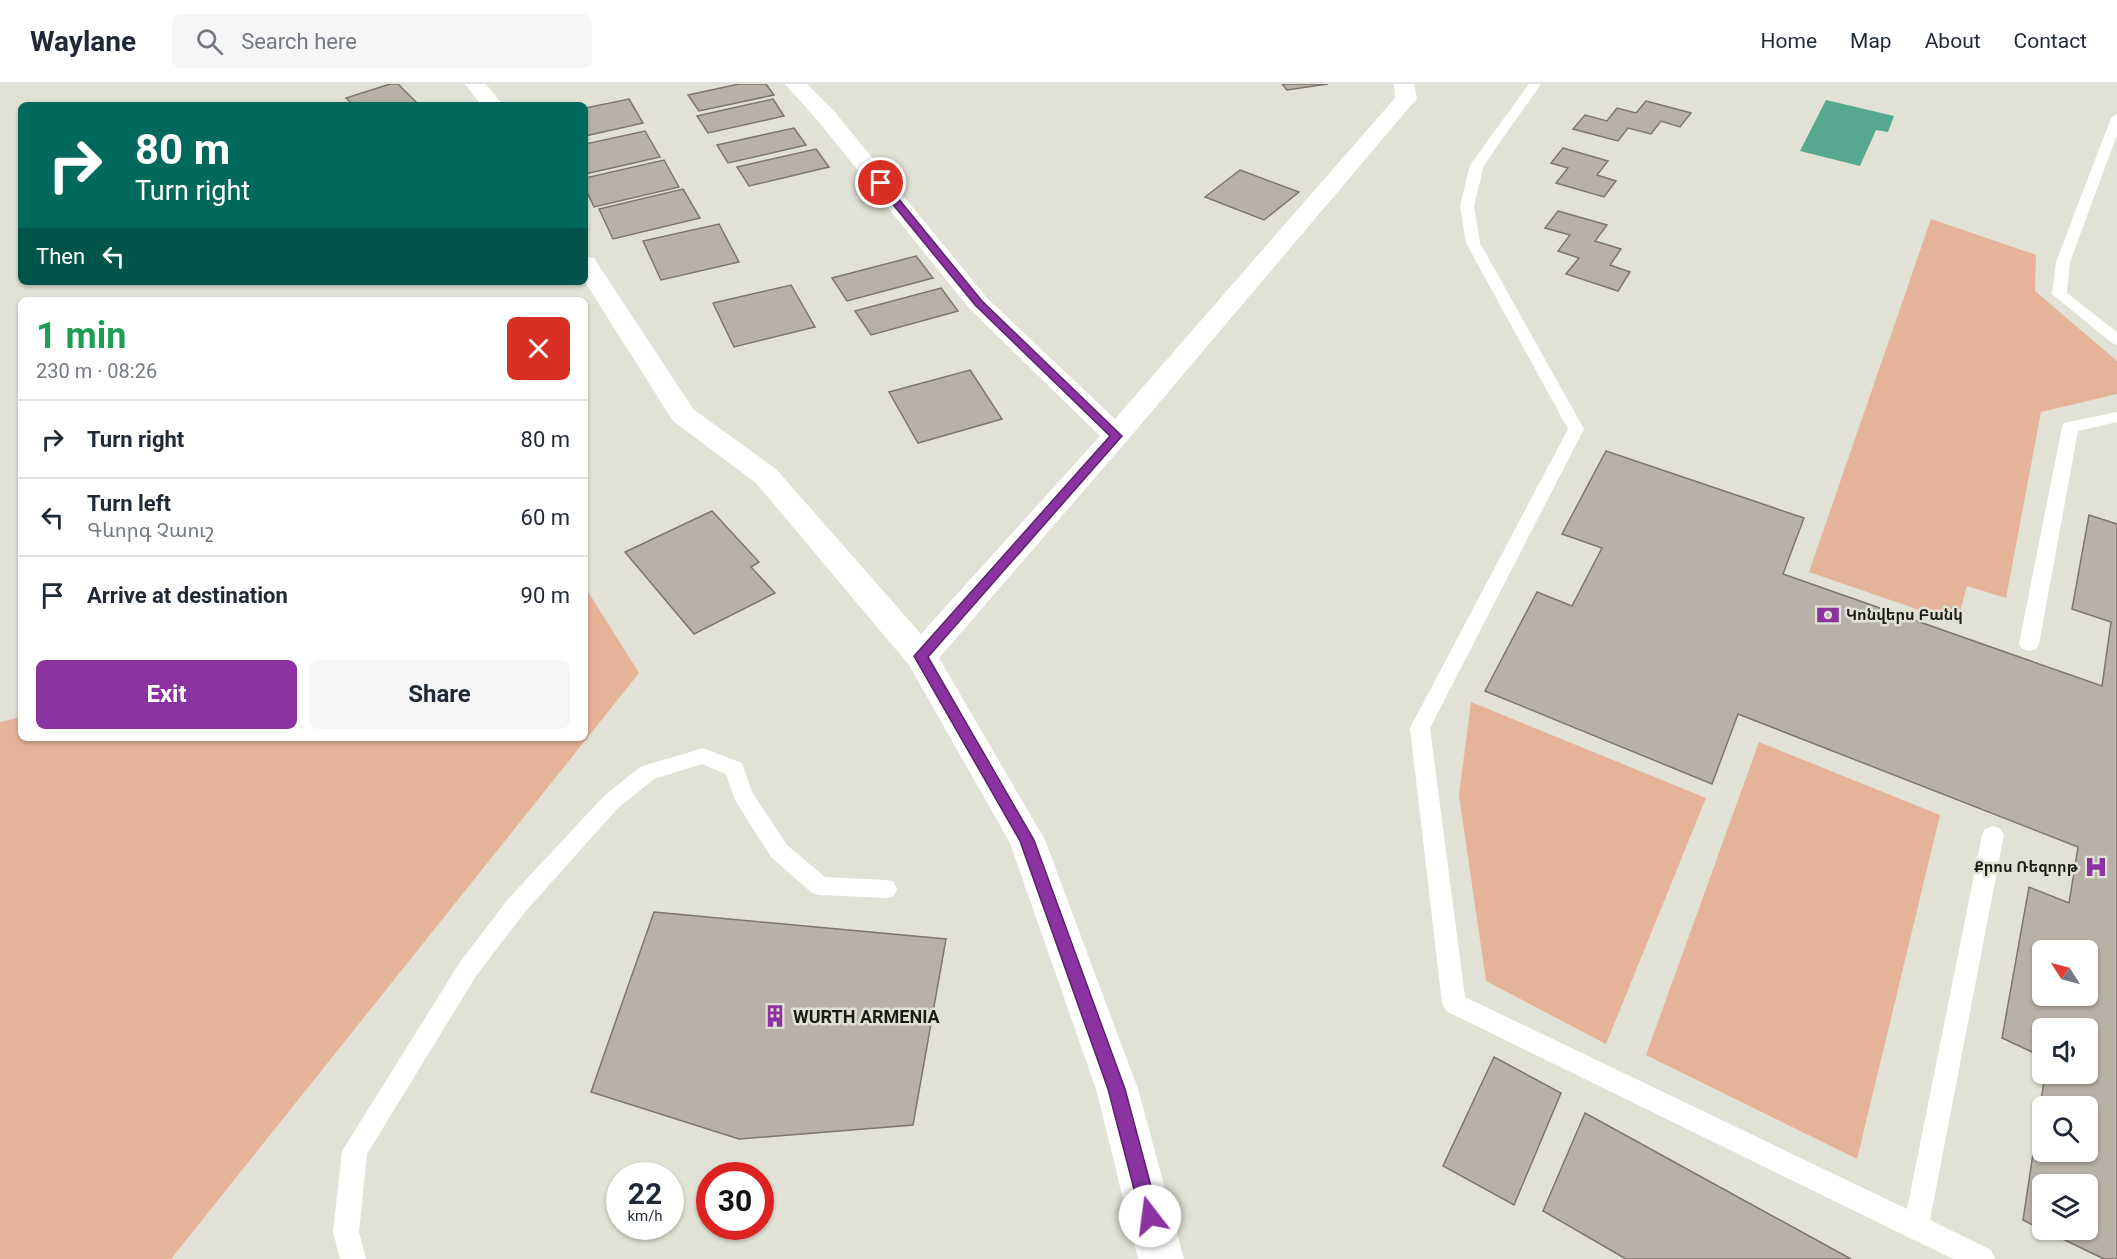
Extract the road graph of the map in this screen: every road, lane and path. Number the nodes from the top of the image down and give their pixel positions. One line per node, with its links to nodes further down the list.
1 (475, 84): 5 (street)
2 (795, 84): 10 (street)
3 (1404, 84): 10 (street)
4 (1535, 84): 15 (lane)
5 (490, 102)
6 (2117, 118): 8 (lane)
7 (588, 268): 12 (street)
8 (2117, 340)
9 (2117, 417): 11 (lane)
10 (1116, 436): 12 (street)
11 (2029, 644)
12 (921, 656): 17 (street)
13 (1993, 835): 15 (lane)
14 (886, 889): 16 (lane)
15 (1917, 1227): 18 (lane)
16 (353, 1259)
17 (1161, 1259)
18 (1982, 1259)

